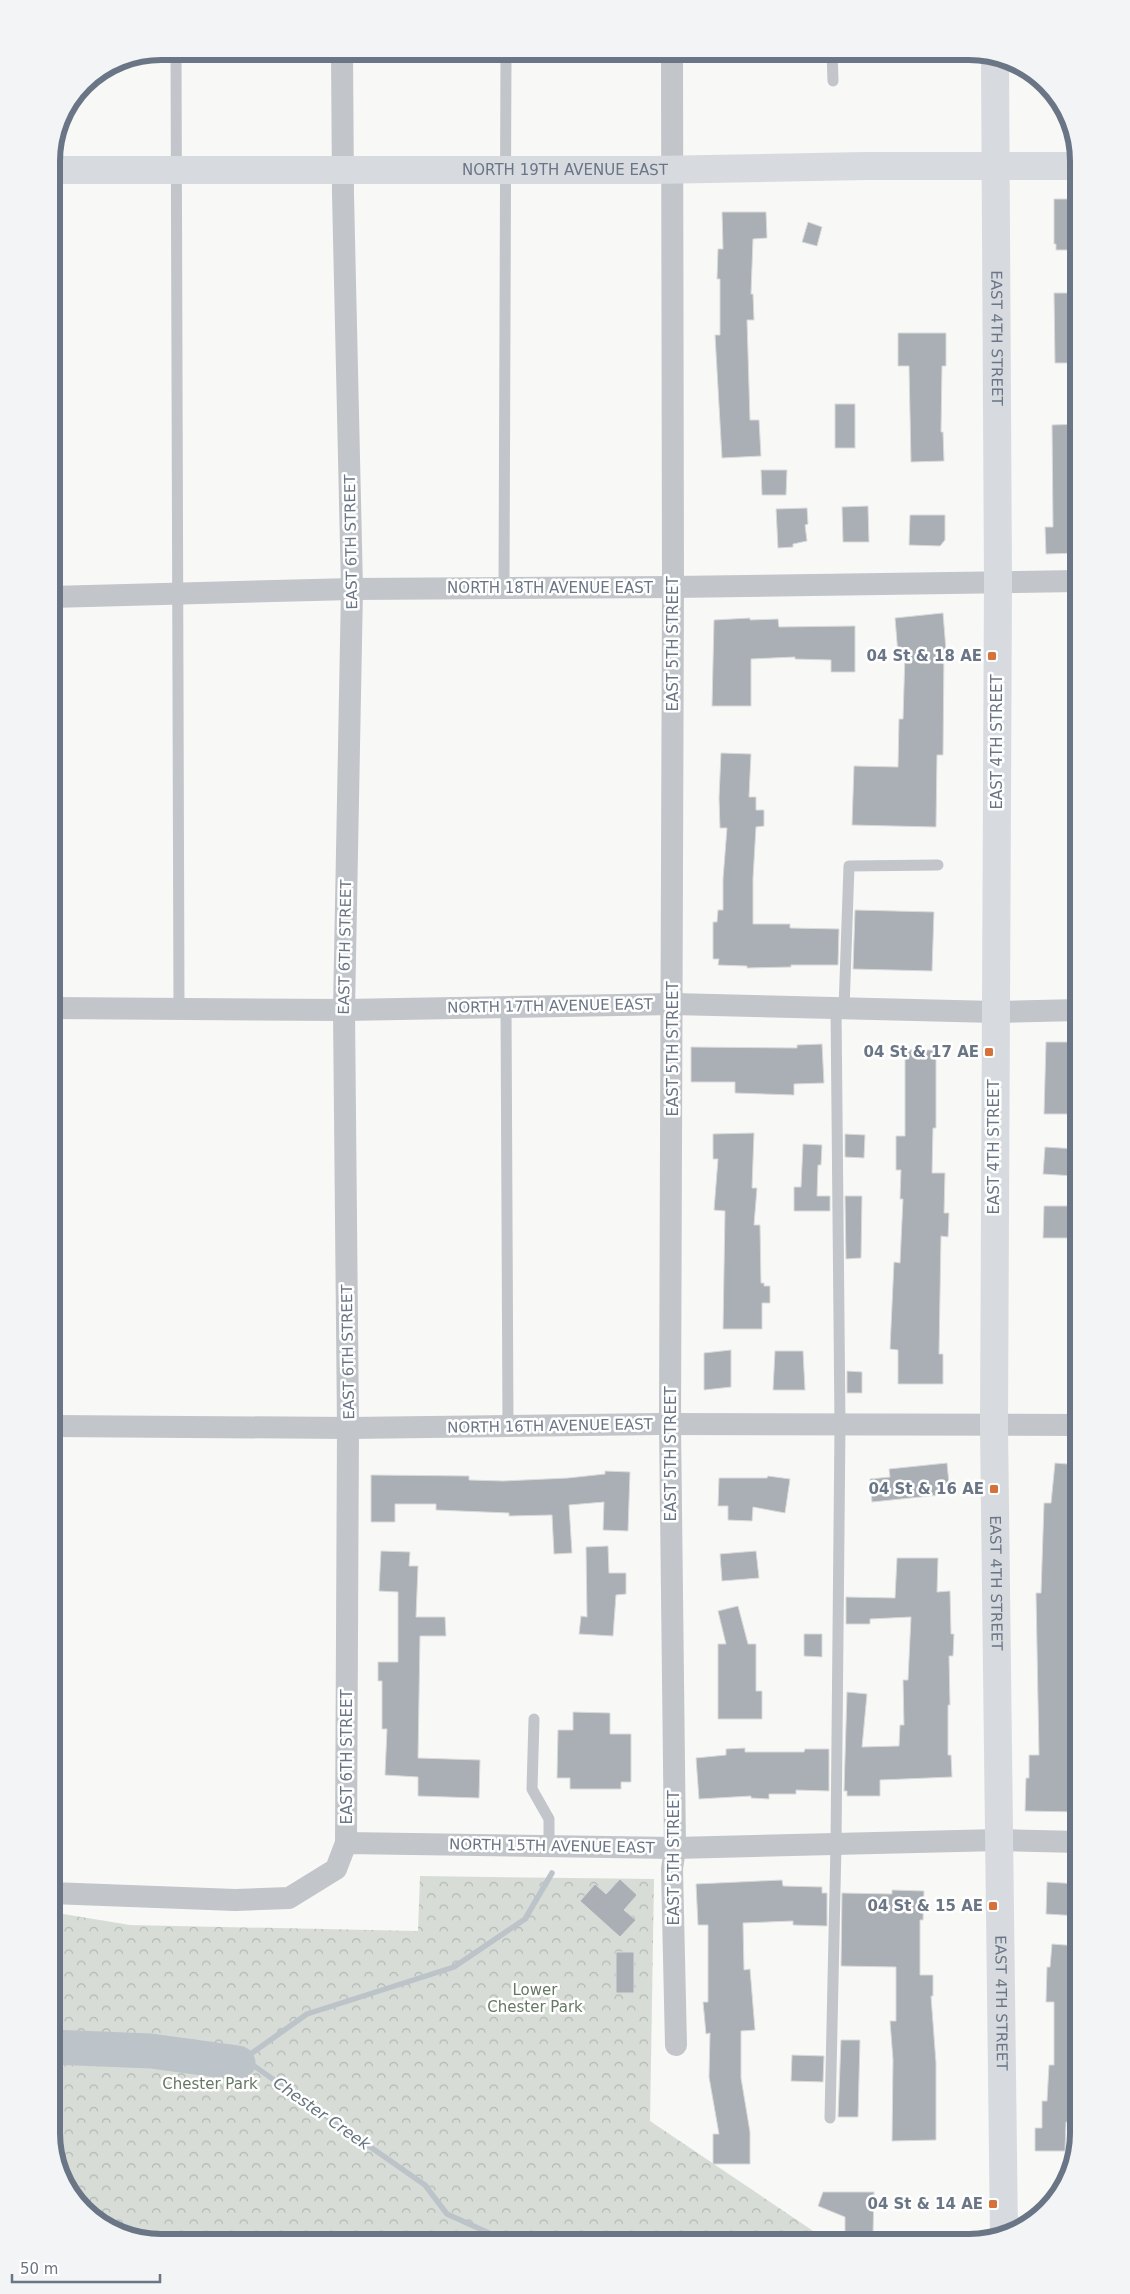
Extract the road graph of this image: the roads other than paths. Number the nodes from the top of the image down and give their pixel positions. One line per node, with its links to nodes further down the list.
1 (176, 60): 14 (lane)
2 (342, 60): 12 (street, EAST 6TH STREET)
3 (506, 60): 13 (lane)
4 (672, 60): 10 (street, EAST 5TH STREET)
5 (832, 60): 7 (lane)
6 (995, 63): 9 (main road, EAST 4TH STREET)
7 (833, 81)
8 (1070, 166): 9 (main road, NORTH 19TH AVENUE EAST)
9 (997, 167): 10 (main road, NORTH 19TH AVENUE EAST); 16 (main road, EAST 4TH STREET)
10 (671, 169): 13 (main road, NORTH 19TH AVENUE EAST); 17 (street, EAST 5TH STREET)
11 (60, 170): 14 (main road, NORTH 19TH AVENUE EAST)
12 (343, 170): 13 (main road, NORTH 19TH AVENUE EAST); 14 (main road, NORTH 19TH AVENUE EAST); 19 (street, EAST 6TH STREET)
13 (505, 170): 18 (lane)
14 (175, 171): 20 (lane)
15 (1070, 580): 16 (street, NORTH 18TH AVENUE EAST)
16 (998, 582): 17 (street, NORTH 18TH AVENUE EAST); 30 (main road, EAST 4TH STREET)
17 (673, 587): 18 (street, NORTH 18TH AVENUE EAST); 23 (street, EAST 5TH STREET)
18 (504, 588): 19 (street, NORTH 18TH AVENUE EAST)
19 (352, 589): 20 (street, NORTH 18TH AVENUE EAST); 28 (street, EAST 6TH STREET)
20 (177, 594): 21 (street, NORTH 18TH AVENUE EAST); 27 (lane)
21 (60, 597)
22 (938, 865): 26 (lane)
23 (673, 1004): 24 (street, NORTH 17TH AVENUE EAST); 26 (street, NORTH 17TH AVENUE EAST); 31 (street, EAST 5TH STREET)
24 (506, 1007): 28 (street, NORTH 17TH AVENUE EAST); 35 (lane)
25 (60, 1008): 27 (street, NORTH 17TH AVENUE EAST)
26 (840, 1008): 30 (street, NORTH 17TH AVENUE EAST); 32 (lane)
27 (180, 1009): 28 (street, NORTH 17TH AVENUE EAST)
28 (344, 1010): 37 (street, EAST 6TH STREET)
29 (1070, 1010): 30 (street, NORTH 17TH AVENUE EAST)
30 (995, 1012): 36 (main road, EAST 4TH STREET)
31 (670, 1424): 32 (street, NORTH 16TH AVENUE EAST); 35 (street, NORTH 16TH AVENUE EAST); 44 (street, EAST 5TH STREET)
32 (840, 1425): 36 (street, NORTH 16TH AVENUE EAST); 42 (lane)
33 (1070, 1425): 36 (street, NORTH 16TH AVENUE EAST)
34 (60, 1426): 37 (street, NORTH 16TH AVENUE EAST)
35 (508, 1426): 37 (street, NORTH 16TH AVENUE EAST)
36 (994, 1426): 39 (main road, EAST 4TH STREET)
37 (348, 1428): 40 (street, EAST 6TH STREET)
38 (534, 1719): 43 (lane)
39 (999, 1840): 41 (street, NORTH 15TH AVENUE EAST); 42 (street, NORTH 15TH AVENUE EAST); 48 (main road, EAST 4TH STREET)
40 (346, 1842): 43 (street, NORTH 15TH AVENUE EAST); 45 (street)
41 (1070, 1842)
42 (836, 1844): 44 (street, NORTH 15TH AVENUE EAST); 47 (lane)
43 (549, 1846): 44 (street, NORTH 15TH AVENUE EAST)
44 (676, 1848): 46 (street, EAST 5TH STREET)
45 (60, 1893)
46 (676, 2045)
47 (830, 2118)
48 (1004, 2228)

